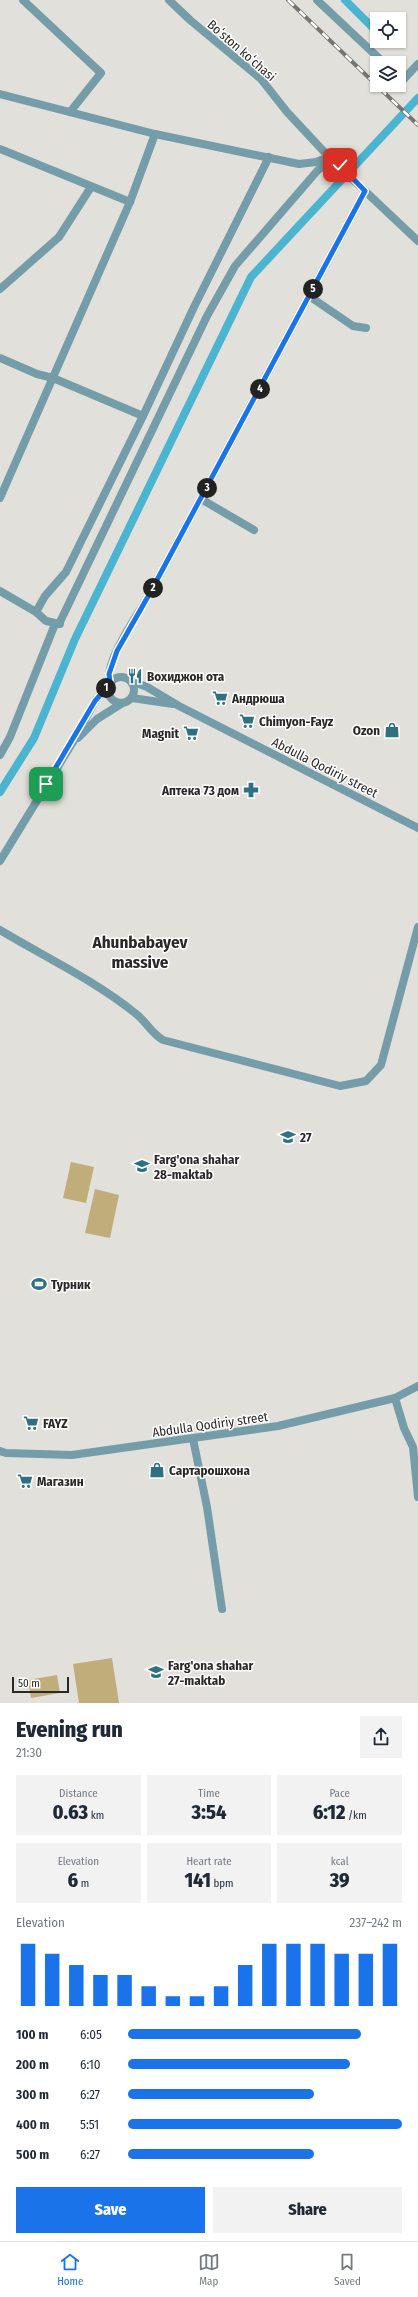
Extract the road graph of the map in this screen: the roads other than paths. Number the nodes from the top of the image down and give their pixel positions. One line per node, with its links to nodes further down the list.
1 (23, 0): 8 (street)
2 (169, 0): 12 (street, Boʻston koʻchasi)
3 (317, 0): 4 (street)
4 (377, 56)
5 (418, 64): 6 (street)
6 (406, 74)
7 (0, 94): 8 (street)
8 (70, 112): 9 (street)
9 (155, 134): 11 (street); 15 (street)
10 (0, 149): 13 (street)
11 (269, 157): 12 (street); 22 (street)
12 (331, 158): 14 (street, Boʻston koʻchasi); 28 (street)
13 (91, 187): 15 (street); 17 (street)
14 (365, 191): 16 (street, Boʻston koʻchasi); 18 (street)
15 (130, 202): 21 (street)
16 (418, 241)
17 (0, 289)
18 (309, 296): 19 (street); 24 (street)
19 (366, 328)
20 (0, 358): 21 (street)
21 (53, 378): 22 (street); 23 (street)
22 (143, 416): 27 (street)
23 (0, 498)
24 (201, 499): 25 (street); 29 (street)
25 (254, 530)
26 (0, 591): 27 (street)
27 (36, 612): 28 (street)
28 (60, 625): 36 (street)
29 (114, 658): 30 (street); 31 (street)
30 (128, 680): 31 (street); 32 (street); 34 (street, Abdulla Qodiriy street)
31 (109, 684): 33 (street); 35 (street)
32 (132, 698): 33 (street); 34 (street)
33 (121, 704): 35 (street)
34 (178, 705): 37 (street, Abdulla Qodiriy street)
35 (73, 742): 38 (street)
36 (0, 755)
37 (418, 828)
38 (0, 860)
39 (418, 927): 40 (street)
40 (0, 930)
41 (418, 1386): 42 (street, Abdulla Qodiriy street)
42 (395, 1398): 43 (street, Abdulla Qodiriy street); 45 (street)
43 (193, 1439): 44 (street, Abdulla Qodiriy street); 46 (street)
44 (0, 1451)
45 (418, 1497)
46 (222, 1609)

